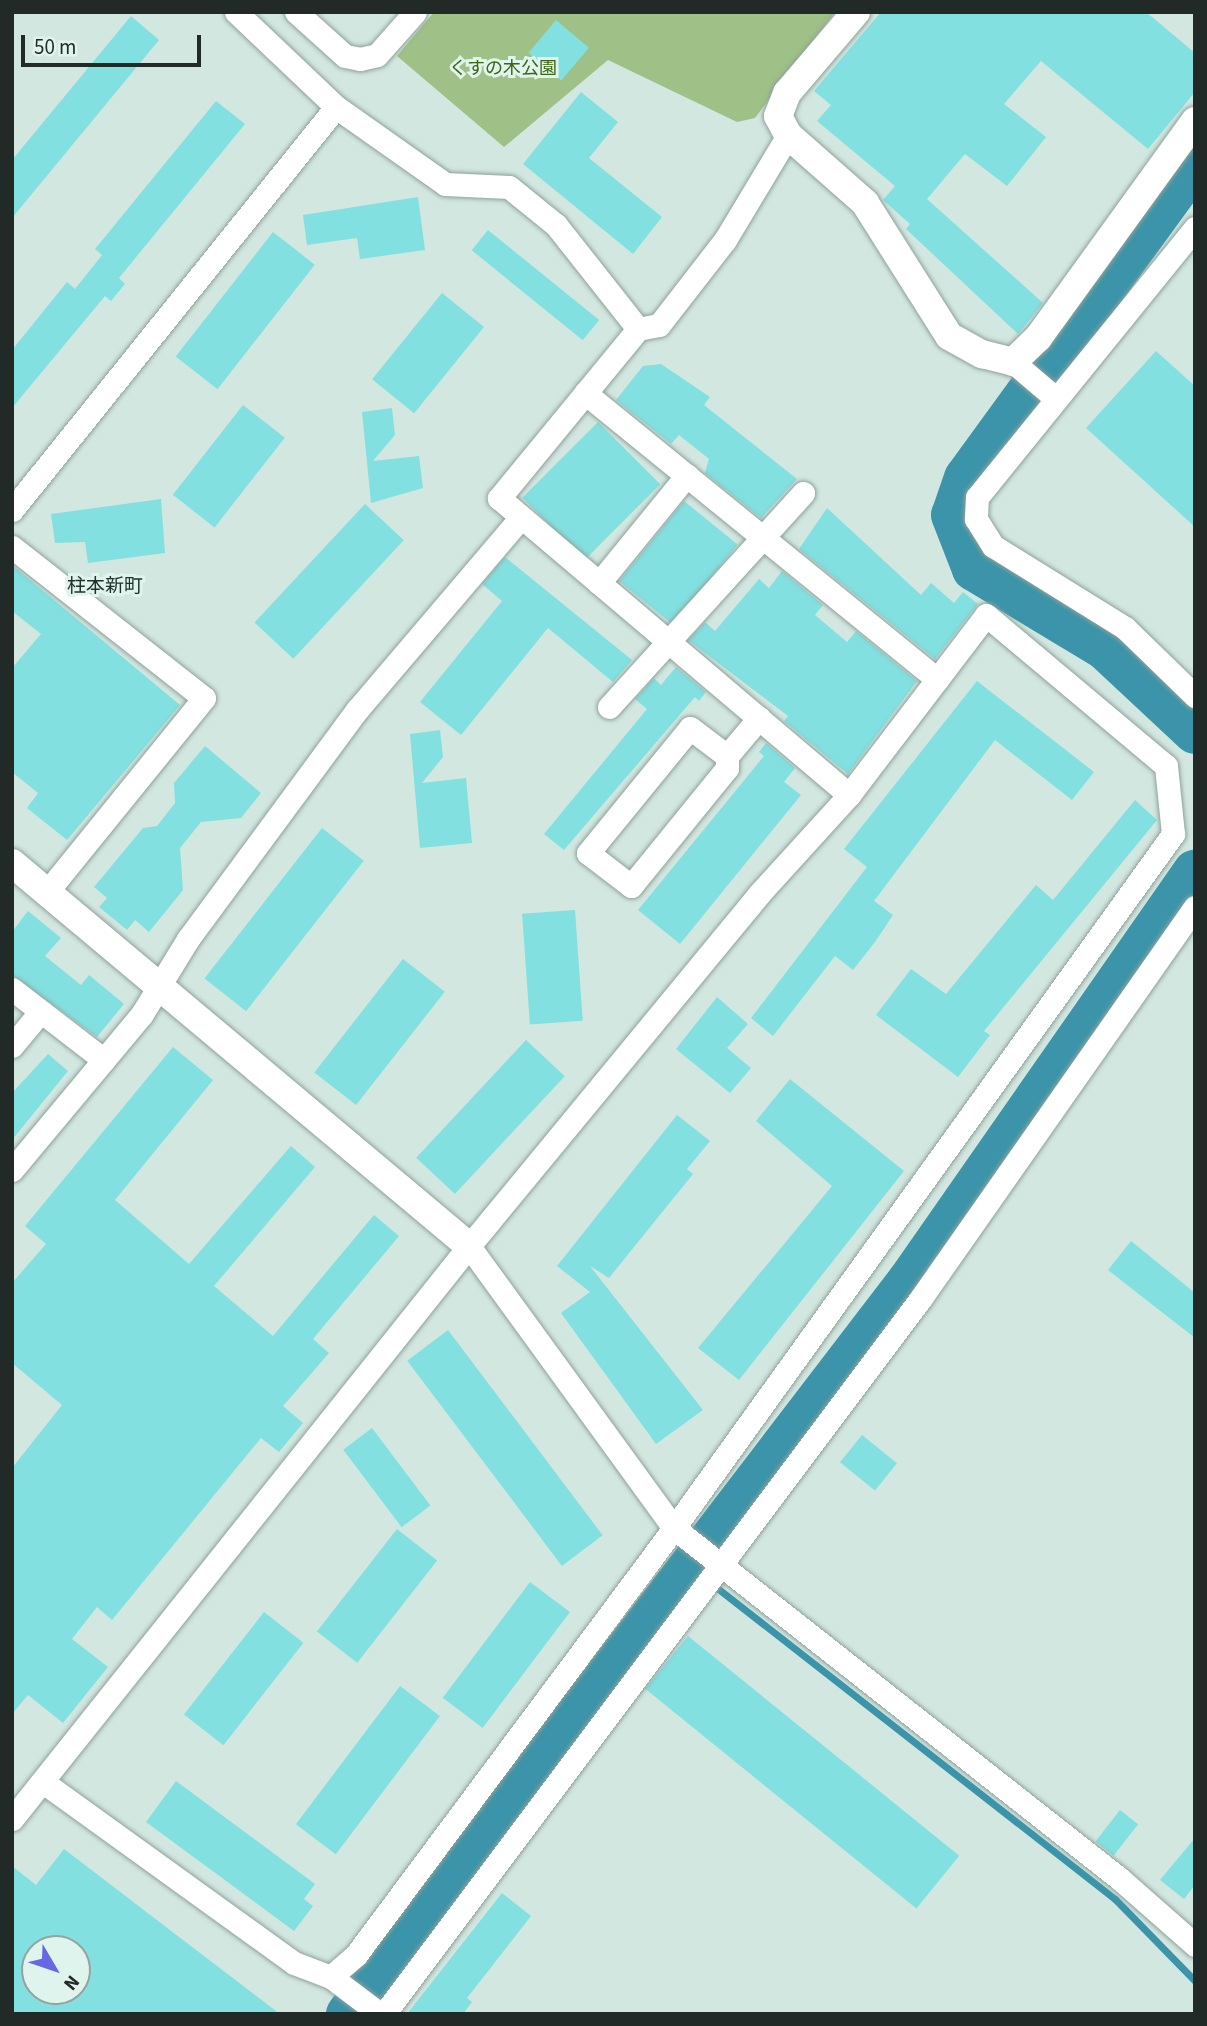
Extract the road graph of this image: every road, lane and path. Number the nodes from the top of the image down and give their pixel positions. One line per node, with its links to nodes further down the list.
1 (236, 12): 5 (street)
2 (296, 12): 3 (street)
3 (415, 12)
4 (856, 12): 7 (street)
5 (336, 107): 9 (street); 15 (street)
6 (1195, 121): 10 (street)
7 (788, 135): 9 (street); 10 (street)
8 (1195, 228): 12 (street)
9 (638, 329): 11 (street)
10 (1013, 362): 12 (street)
11 (586, 393): 13 (street); 16 (street)
12 (1053, 396): 22 (street)
13 (687, 475): 17 (street); 19 (street)
14 (803, 493): 17 (street)
15 (12, 510)
16 (521, 517): 19 (street); 30 (street)
17 (765, 541): 20 (street); 21 (street)
18 (12, 547): 28 (street)
19 (599, 583): 20 (street)
20 (672, 644): 23 (street); 24 (street)
21 (937, 678): 26 (street); 37 (street)
22 (1195, 696)
23 (609, 707)
24 (759, 718): 25 (street); 26 (street)
25 (727, 757): 25 (street)
26 (849, 794): 36 (street)
27 (12, 863): 28 (street)
28 (47, 892): 30 (street)
29 (1195, 907): 38 (street)
30 (158, 986): 34 (street); 36 (street)
31 (12, 989): 32 (street)
32 (41, 1011): 33 (street); 34 (street)
33 (12, 1046)
34 (104, 1060): 35 (street)
35 (12, 1170)
36 (469, 1246): 37 (street); 39 (street)
37 (674, 1528): 38 (street); 42 (street)
38 (720, 1568): 41 (street); 43 (street)
39 (43, 1782): 40 (street); 42 (street)
40 (12, 1819)
41 (1195, 1945)
42 (331, 1977): 43 (street)
43 (382, 2014)

